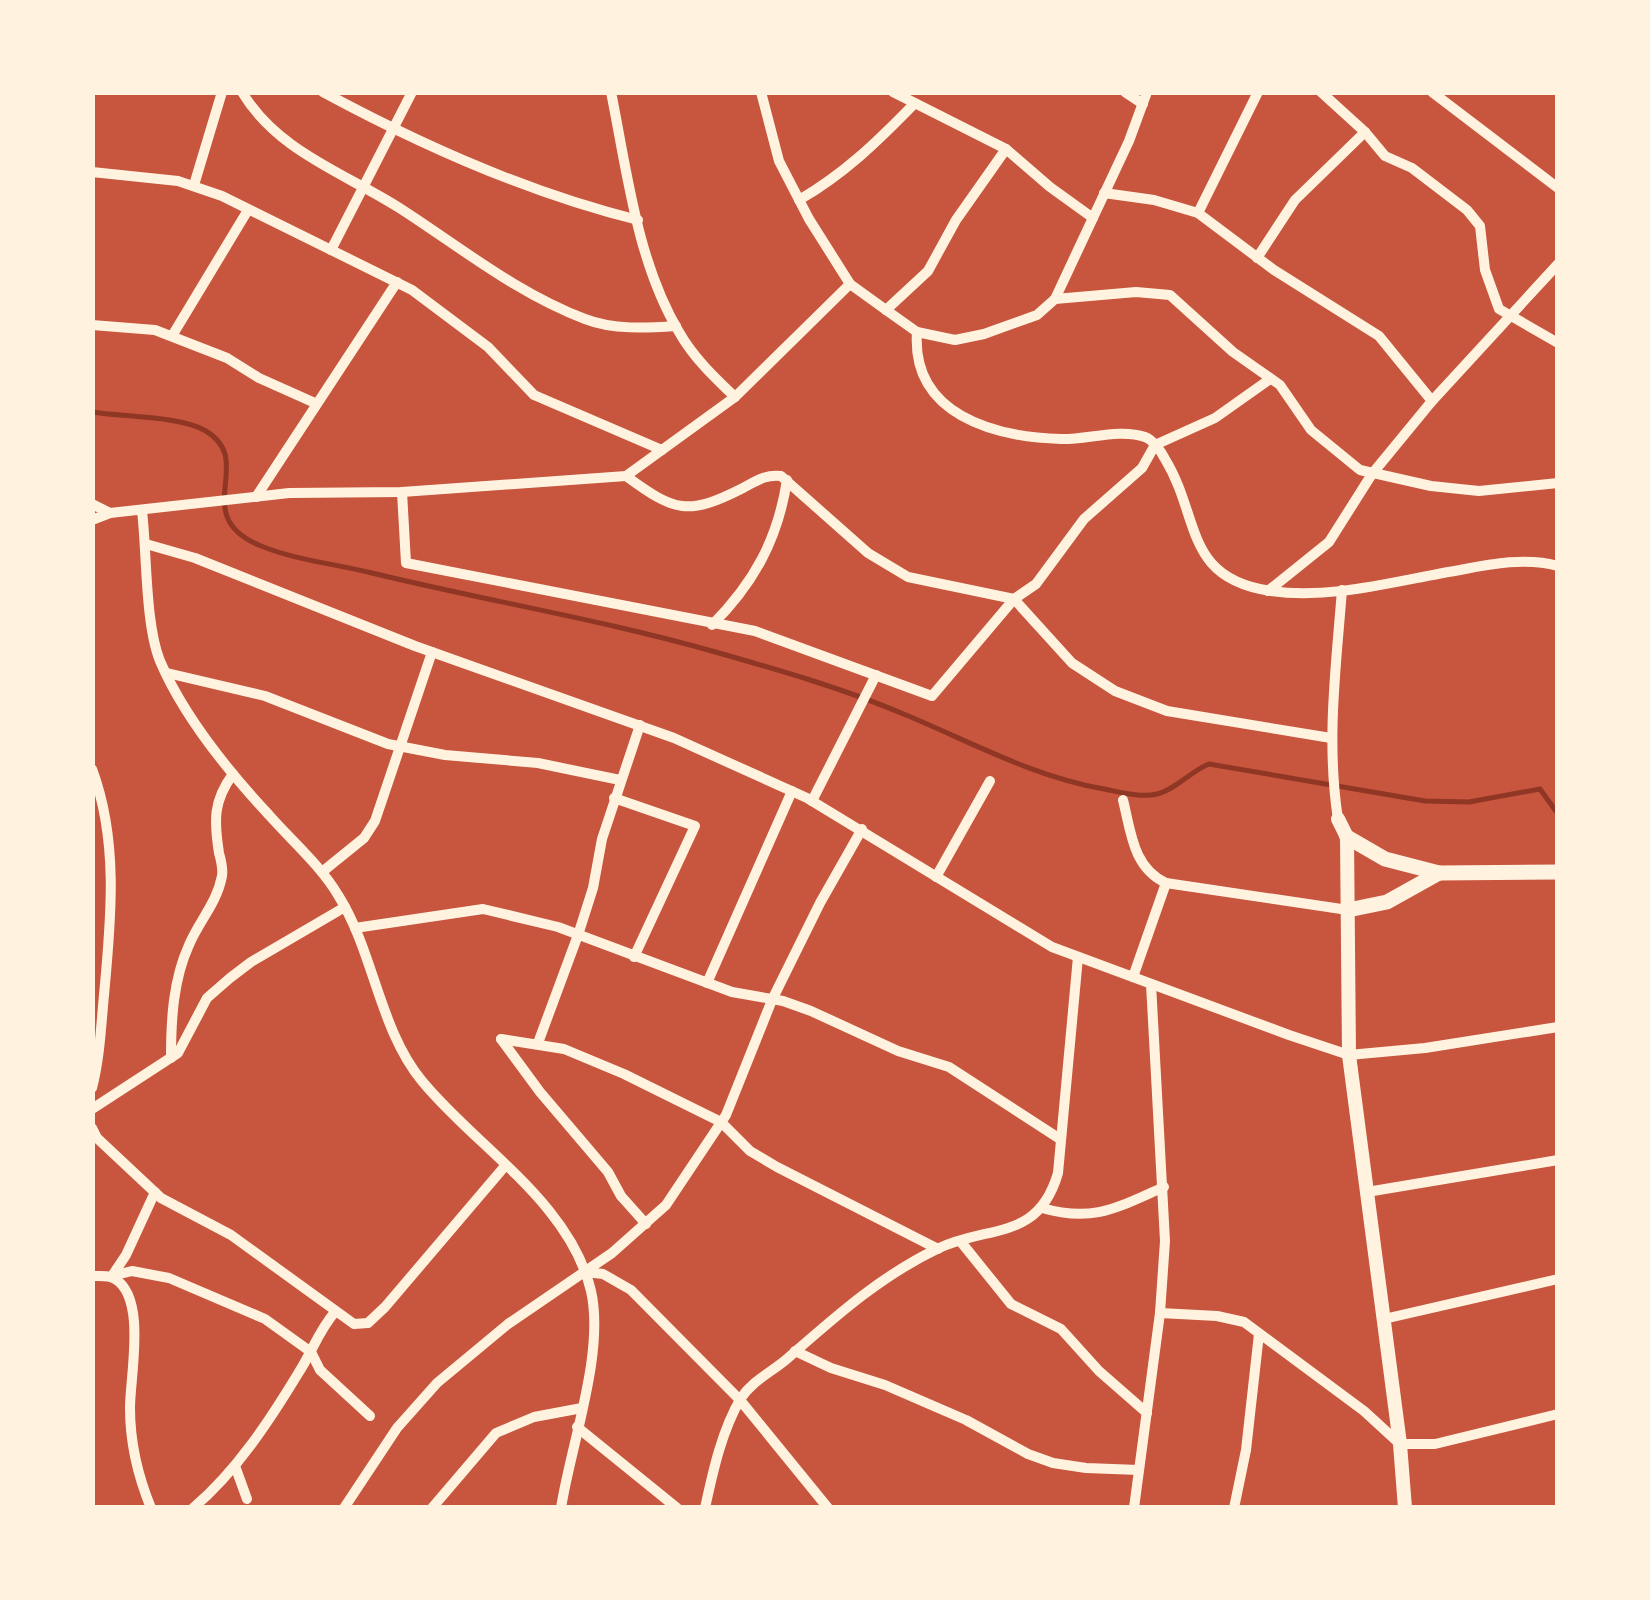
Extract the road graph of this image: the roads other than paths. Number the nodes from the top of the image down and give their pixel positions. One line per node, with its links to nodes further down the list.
1 (222, 92): 18 (street)
2 (242, 92): 19 (street)
3 (323, 92): 14 (street)
4 (412, 92): 14 (street)
5 (610, 92): 26 (street)
6 (760, 92): 22 (street)
7 (894, 92): 13 (street)
8 (1124, 92): 12 (street)
9 (1258, 92): 24 (street)
10 (1320, 92): 15 (street)
11 (1432, 92): 20 (street)
12 (1145, 98): 21 (street)
13 (913, 105): 16 (street); 22 (street)
14 (393, 128): 19 (street); 26 (street)
15 (1365, 132): 28 (street); 34 (street)
16 (1006, 150): 25 (street); 33 (street)
17 (92, 172): 18 (street)
18 (194, 185): 23 (street)
19 (361, 187): 27 (street); 36 (street)
20 (1558, 188)
21 (1104, 193): 24 (street); 25 (street)
22 (799, 200): 31 (street)
23 (248, 210): 27 (street); 38 (street)
24 (1198, 213): 28 (street)
25 (1093, 218): 32 (street)
26 (638, 220): 36 (street)
27 (331, 250): 30 (street)
28 (1257, 258): 42 (street)
29 (1558, 264): 34 (street)
30 (397, 282): 43 (street); 45 (street)
31 (850, 284): 33 (street); 41 (street)
32 (1055, 300): 37 (street); 40 (street)
33 (886, 310): 37 (street)
34 (1509, 317): 39 (street); 42 (street)
35 (92, 325): 38 (street)
36 (676, 326): 41 (street)
37 (917, 332): 44 (street)
38 (172, 336): 43 (street)
39 (1558, 343)
40 (1270, 379): 44 (street); 46 (street)
41 (735, 397): 45 (street)
42 (1432, 401): 46 (street)
43 (316, 403): 51 (street)
44 (1155, 446): 59 (street); 60 (street)
45 (662, 450): 47 (street)
46 (1372, 474): 49 (street); 59 (street)
47 (626, 476): 48 (street); 50 (street)
48 (786, 480): 60 (street); 61 (street)
49 (1558, 483)
50 (402, 492): 51 (street); 61 (street)
51 (256, 497): 53 (street)
52 (92, 504): 54 (street)
53 (142, 510): 54 (street); 56 (street)
54 (110, 513): 55 (street)
55 (92, 520)
56 (146, 544): 62 (street); 63 (street)
57 (1558, 566): 58 (street)
58 (1342, 590): 59 (street); 66 (street)
59 (1268, 591)
60 (1014, 599): 64 (street); 66 (street)
61 (712, 625): 64 (street)
62 (432, 652): 65 (street); 67 (street)
63 (167, 674): 67 (street); 69 (street)
64 (876, 675): 75 (street)
65 (640, 725): 70 (street); 72 (street)
66 (1331, 738): 76 (street)
67 (400, 746): 70 (street); 79 (street)
68 (92, 770): 98 (street)
69 (233, 774): 79 (street); 97 (street)
70 (620, 780): 73 (street)
71 (990, 781): 82 (street)
72 (792, 792): 75 (street); 91 (street)
73 (614, 798): 87 (street); 89 (street)
74 (1123, 800): 83 (street)
75 (812, 801): 77 (street)
76 (1338, 819): 78 (street)
77 (862, 829): 82 (street); 93 (street)
78 (1347, 837): 81 (main road); 85 (street)
79 (322, 872): 84 (street)
80 (1558, 872): 81 (main road)
81 (1439, 873): 85 (main road)
82 (936, 878): 88 (street)
83 (1166, 883): 85 (street); 90 (street)
84 (345, 907): 86 (street); 97 (street)
85 (1348, 910): 96 (street)
86 (355, 928): 87 (street); 104 (street)
87 (578, 936): 89 (street); 95 (street)
88 (1078, 956): 90 (street); 102 (street)
89 (634, 957): 91 (street)
90 (1133, 977): 92 (street)
91 (707, 984): 93 (street)
92 (1151, 984): 96 (street); 105 (street)
93 (772, 1000): 100 (street); 102 (street)
94 (1558, 1028): 96 (street)
95 (538, 1042): 100 (street); 109 (street)
96 (1350, 1054): 107 (street)
97 (171, 1058): 99 (street)
98 (92, 1088)
99 (92, 1109)
100 (722, 1122): 109 (street); 111 (street)
101 (92, 1128): 106 (street)
102 (1060, 1139): 108 (street)
103 (1558, 1160): 107 (street)
104 (505, 1166): 112 (street); 116 (street)
105 (1164, 1187): 108 (street); 117 (street)
106 (156, 1192): 114 (street); 116 (street)
107 (1367, 1192): 118 (street)
108 (1042, 1208): 110 (street)
109 (646, 1224): 112 (street)
110 (961, 1242): 111 (street); 124 (street)
111 (938, 1249): 120 (street)
112 (585, 1272): 122 (street); 123 (street); 134 (street)
113 (92, 1276): 114 (street)
114 (112, 1276): 121 (street); 132 (street)
115 (1558, 1280): 118 (street)
116 (336, 1312): 121 (street)
117 (1160, 1313): 119 (street); 124 (street)
118 (1384, 1319): 128 (street)
119 (1259, 1334): 128 (street); 141 (street)
120 (795, 1351): 122 (street); 130 (street)
121 (311, 1352): 126 (street); 129 (street)
122 (740, 1400): 138 (street); 139 (street)
123 (582, 1408): 127 (street); 135 (street)
124 (1146, 1413): 130 (street)
125 (1558, 1414): 128 (street)
126 (370, 1416)
127 (578, 1427): 136 (street); 137 (street)
128 (1400, 1444): 142 (street)
129 (235, 1466): 131 (street); 133 (street)
130 (1139, 1470): 140 (street)
131 (246, 1499)
132 (150, 1508)
133 (193, 1508)
134 (344, 1508)
135 (432, 1508)
136 (561, 1508)
137 (678, 1508)
138 (705, 1508)
139 (828, 1508)
140 (1134, 1508)
141 (1234, 1508)
142 (1405, 1508)

